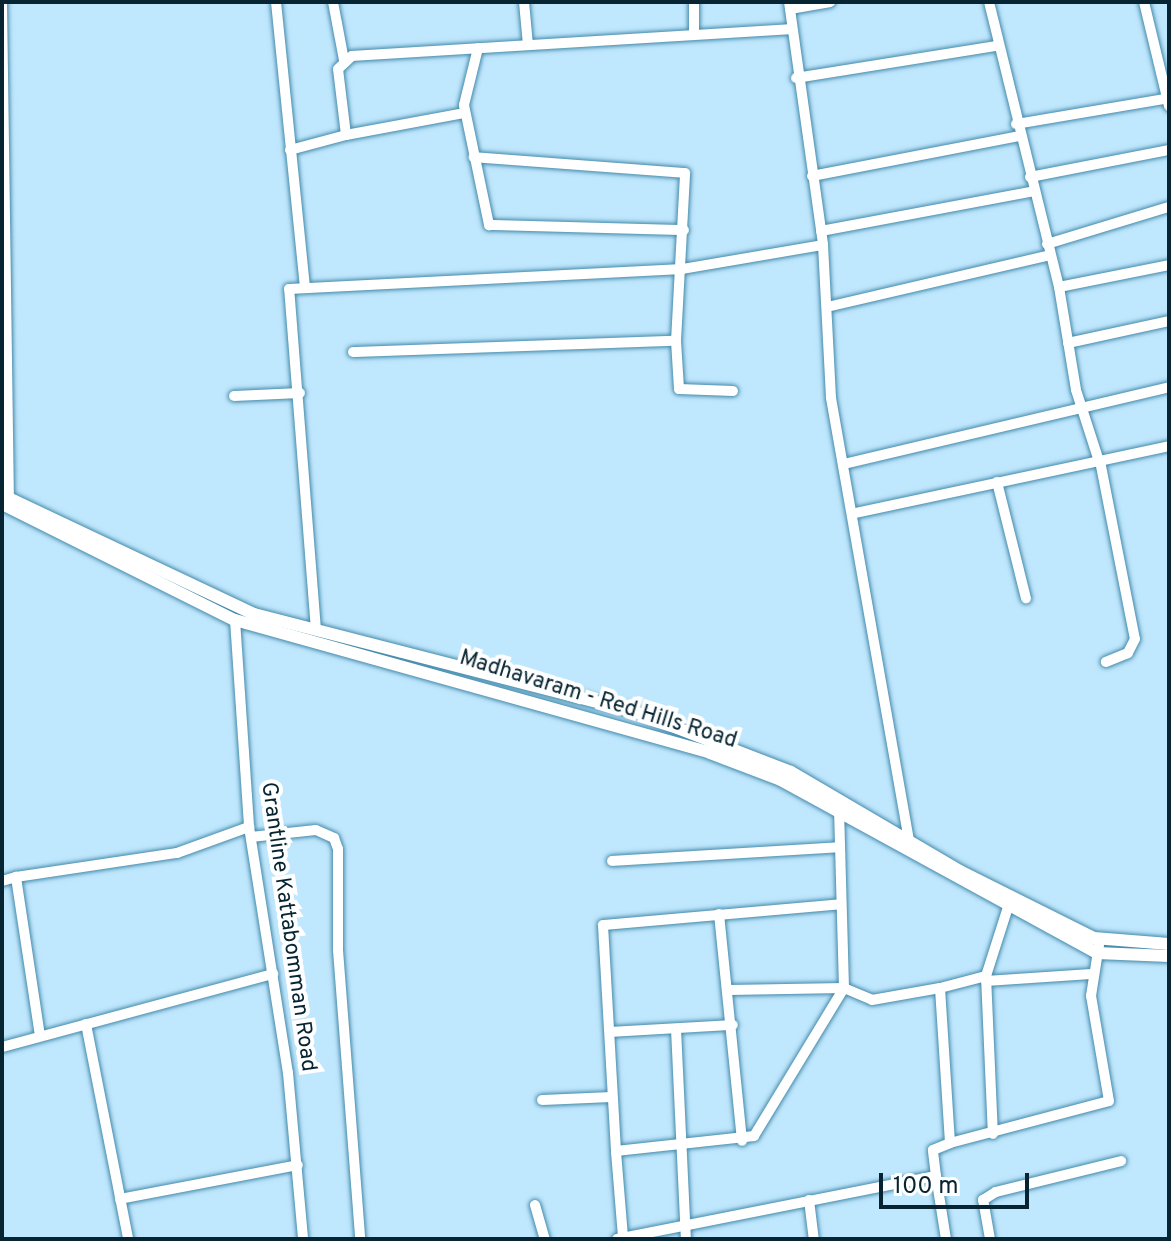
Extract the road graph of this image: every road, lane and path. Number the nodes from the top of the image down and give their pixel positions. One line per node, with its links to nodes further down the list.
1 (276, 2): 22 (street)
2 (333, 2): 15 (street)
3 (524, 2): 12 (street)
4 (694, 2): 11 (street)
5 (830, 2): 9 (street)
6 (989, 2): 13 (street)
7 (1144, 2): 17 (street)
8 (2, 3): 51 (street)
9 (789, 6): 10 (street)
10 (788, 29): 11 (street); 16 (street)
11 (694, 35): 12 (street)
12 (528, 45): 14 (street)
13 (996, 46): 16 (street); 19 (street)
14 (478, 48): 15 (street); 18 (street)
15 (344, 60): 20 (street)
16 (796, 78): 25 (street)
17 (1168, 101): 19 (street)
18 (465, 113): 20 (street); 24 (street)
19 (1016, 124): 21 (street)
20 (346, 135): 22 (street)
21 (1020, 136): 25 (street); 26 (street)
22 (290, 150): 35 (street)
23 (1169, 150): 26 (street)
24 (474, 157): 29 (street); 29 (street)
25 (812, 176): 30 (street)
26 (1030, 177): 27 (street)
27 (1034, 191): 30 (street); 32 (street)
28 (1169, 207): 32 (street)
29 (684, 230): 34 (street)
30 (821, 231): 31 (street)
31 (823, 245): 34 (street); 37 (street)
32 (1048, 250): 36 (street); 37 (street)
33 (1169, 265): 36 (street)
34 (682, 269): 35 (street); 39 (street)
35 (305, 287): 44 (street)
36 (1059, 287): 40 (street)
37 (827, 307): 49 (street)
38 (1169, 321): 40 (street)
39 (676, 341): 41 (street); 43 (street)
40 (1068, 343): 46 (street)
41 (353, 352)
42 (1169, 387): 46 (street)
43 (733, 391)
44 (300, 393): 45 (street); 55 (street)
45 (234, 396)
46 (1081, 410): 48 (street); 49 (street)
47 (1169, 446): 48 (street)
48 (1100, 461): 50 (street); 56 (street)
49 (844, 464): 52 (street)
50 (997, 482): 52 (street); 53 (street)
51 (4, 499): 54 (main road, Madhavaram - Red Hills Road); 55 (main road, Madhavaram - Red Hills Road)
52 (855, 513): 60 (street)
53 (1026, 598)
54 (235, 620): 57 (main road, Madhavaram - Red Hills Road); 58 (street, Grantline Kattabomman Road)
55 (316, 630): 60 (main road, Madhavaram - Red Hills Road)
56 (1106, 662)
57 (839, 811): 59 (street); 60 (main road, Madhavaram - Red Hills Road)
58 (250, 832): 62 (street); 71 (street, Grantline Kattabomman Road); 100 (street)
59 (838, 847): 61 (street); 64 (street)
60 (908, 848): 65 (main road, Madhavaram - Red Hills Road)
61 (612, 861)
62 (16, 877): 63 (street); 81 (street)
63 (2, 881)
64 (841, 904): 66 (street); 74 (street)
65 (1009, 904): 67 (main road, Madhavaram - Red Hills Road); 69 (main road, Madhavaram - Red Hills Road); 73 (street)
66 (719, 914): 76 (street); 80 (street)
67 (1100, 939): 68 (main road, Madhavaram - Red Hills Road); 69 (street)
68 (1169, 944)
69 (1097, 953): 70 (main road, Madhavaram - Red Hills Road); 72 (street)
70 (1169, 956)
71 (273, 974): 77 (street); 91 (street, Grantline Kattabomman Road)
72 (1091, 974): 73 (street); 85 (street)
73 (986, 979): 75 (street); 85 (street)
74 (844, 988): 75 (street); 76 (street); 86 (street)
75 (940, 988): 87 (street)
76 (729, 990): 78 (street)
77 (86, 1024): 81 (street); 93 (street)
78 (733, 1025): 79 (street); 86 (street)
79 (676, 1029): 80 (street); 88 (street)
80 (610, 1032): 83 (street)
81 (40, 1036): 82 (street)
82 (2, 1047)
83 (612, 1097): 84 (street); 89 (street)
84 (542, 1100)
85 (993, 1134): 87 (street)
86 (742, 1141): 88 (street)
87 (950, 1143): 92 (street)
88 (684, 1145): 89 (street); 96 (street)
89 (616, 1151): 97 (street)
90 (1121, 1161): 105 (street)
91 (298, 1165): 93 (street); 99 (street, Grantline Kattabomman Road)
92 (936, 1176): 94 (street); 104 (street)
93 (120, 1199): 98 (street)
94 (809, 1200): 96 (street); 103 (street)
95 (535, 1205): 101 (street)
96 (684, 1225): 97 (street); 102 (street)
97 (620, 1238)
98 (128, 1239)
99 (303, 1239)
100 (360, 1239)
101 (545, 1239)
102 (686, 1239)
103 (814, 1239)
104 (946, 1239)
105 (990, 1239)

